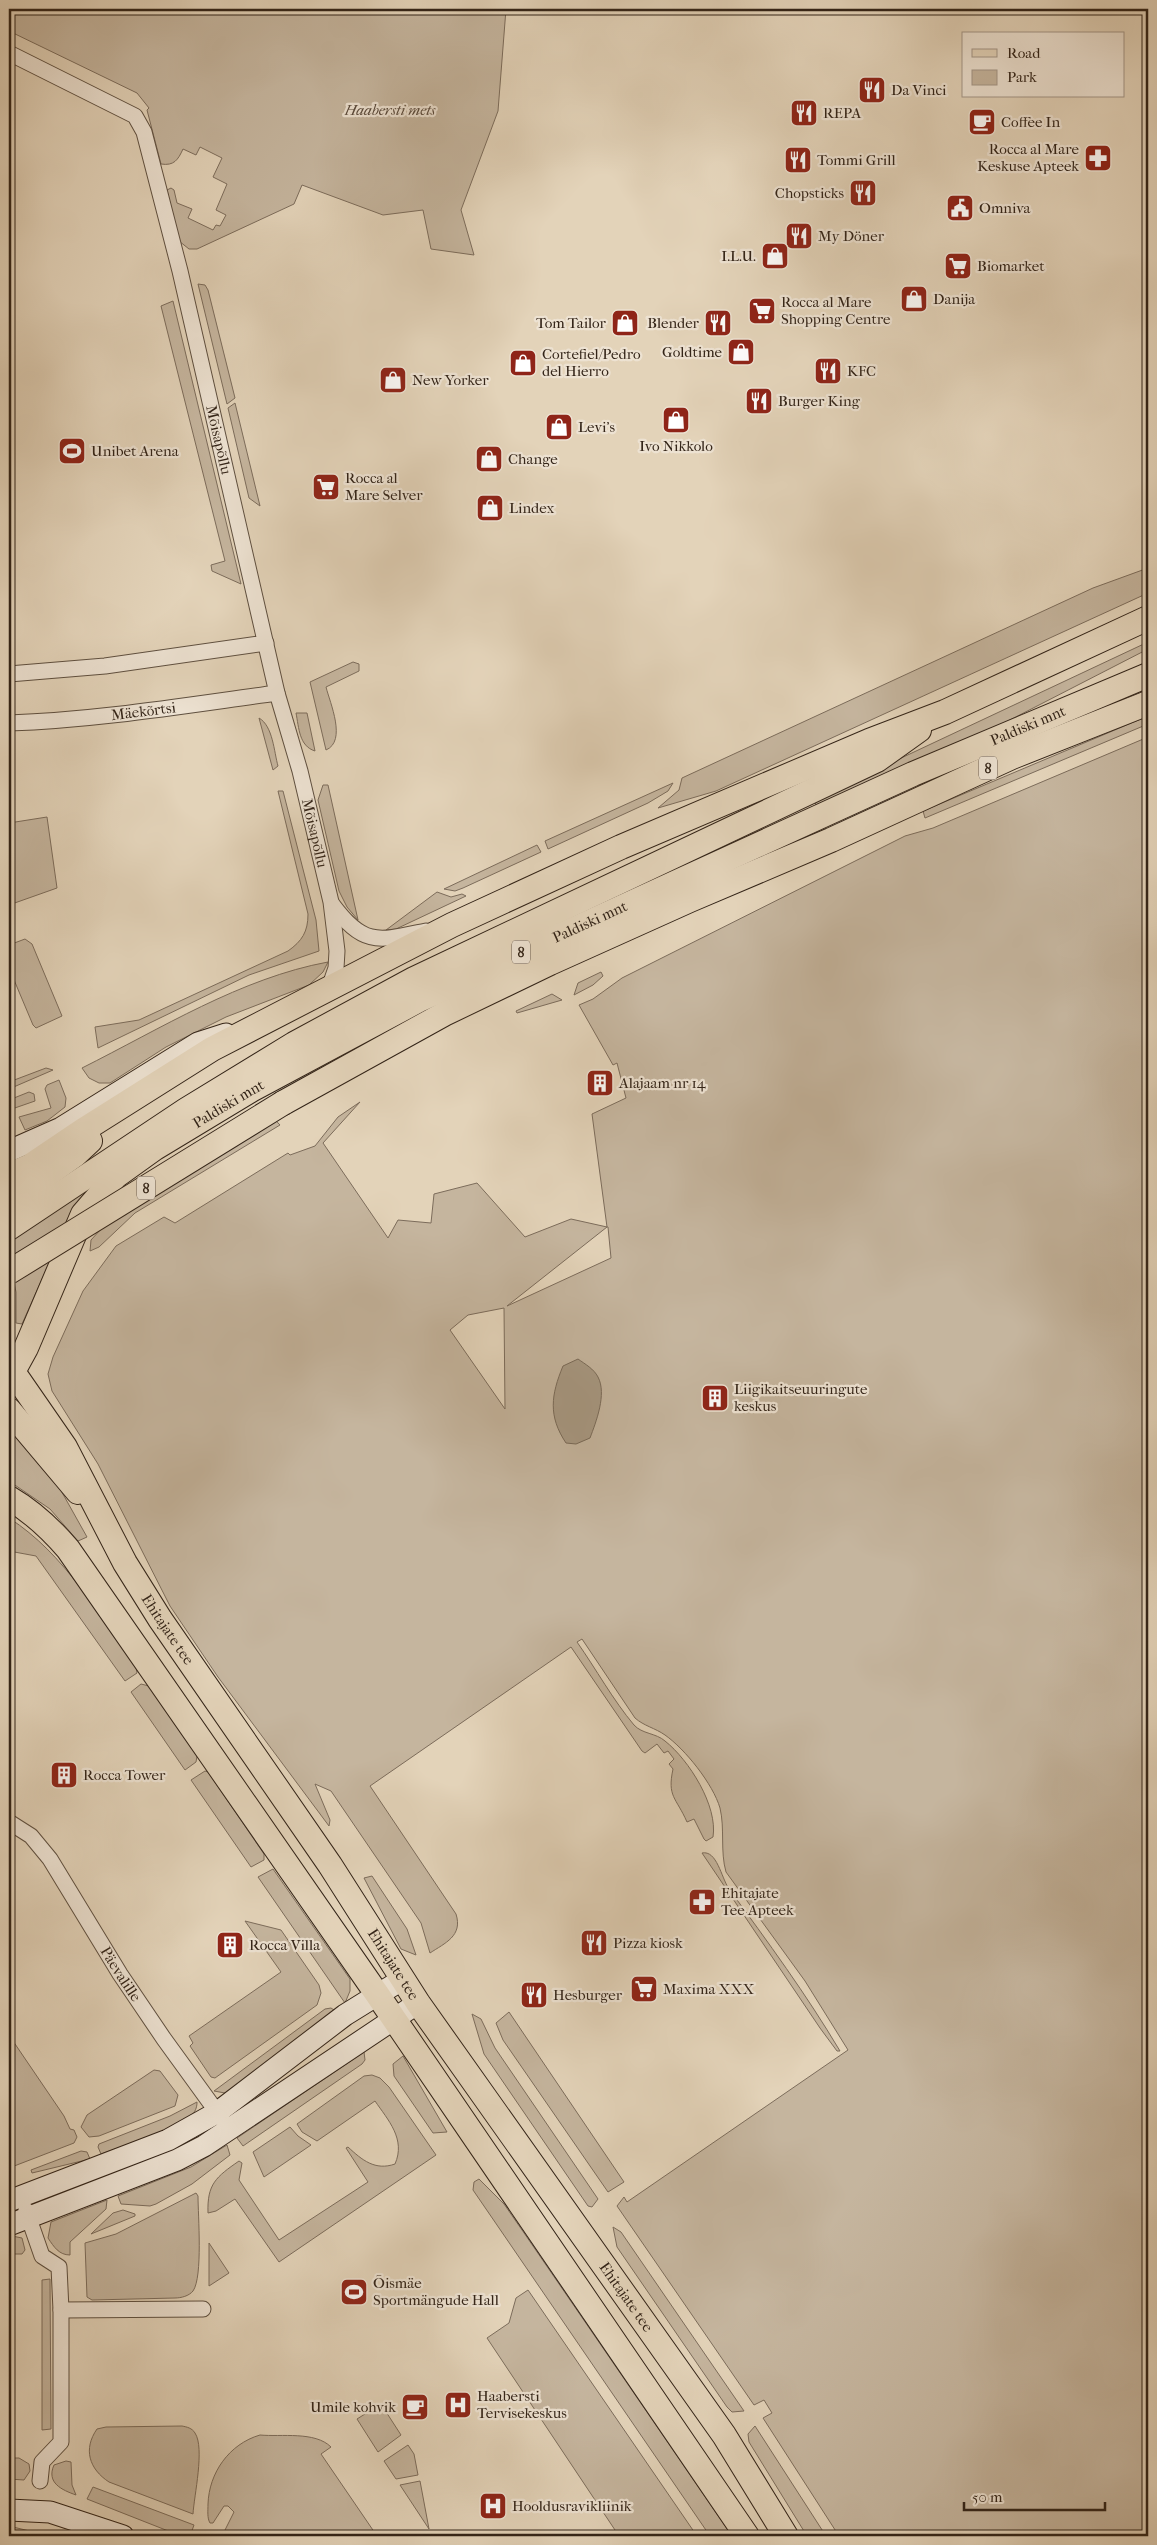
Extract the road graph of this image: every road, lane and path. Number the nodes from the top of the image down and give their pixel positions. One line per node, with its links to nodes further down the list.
1 (9, 53): 3 (street, Mõisapõllu)
2 (1148, 618): 9 (main road, Paldiski mnt / 8)
3 (266, 642): 5 (street); 7 (street, Mõisapõllu)
4 (1148, 661): 10 (main road)
5 (9, 674)
6 (1148, 675): 10 (main road, Paldiski mnt / 8)
7 (277, 693): 11 (street, Mäekõrtsi); 12 (street, Mõisapõllu)
8 (1148, 703): 20 (main road, Paldiski mnt / 8, bridge)
9 (945, 712): 13 (main road, Paldiski mnt / 8); 19 (main road, Paldiski mnt / 8)
10 (1041, 719): 21 (main road, Paldiski mnt / 8)
11 (9, 722)
12 (331, 902): 13 (street, Mõisapõllu); 14 (street, Mõisapõllu)
13 (452, 925): 14 (main road, Paldiski mnt / 8)
14 (328, 991): 15 (main road, Paldiski mnt / 8)
15 (262, 1023): 16 (main road); 17 (main road, Paldiski mnt / 8); 18 (main road)
16 (9, 1151)
17 (9, 1175)
18 (9, 1202)
19 (9, 1228)
20 (9, 1272)
21 (13, 1375): 24 (main road, Ehitajate tee)
22 (9, 1410): 24 (main road)
23 (9, 1498): 26 (main road, Ehitajate tee)
24 (96, 1508): 26 (main road, Ehitajate tee)
25 (9, 1822): 27 (street, Päevalille)
26 (398, 1998): 27 (main road); 28 (main road); 39 (main road, Ehitajate tee); 40 (main road, Ehitajate tee)
27 (218, 2112): 28 (street, Päevalille); 29 (main road)
28 (230, 2131): 30 (main road)
29 (15, 2198): 30 (street)
30 (28, 2217): 31 (main road); 33 (street)
31 (9, 2225)
32 (203, 2309): 33 (street)
33 (61, 2310): 34 (street)
34 (40, 2481)
35 (9, 2494): 37 (main road)
36 (9, 2510): 37 (main road)
37 (50, 2512): 38 (main road)
38 (123, 2536)
39 (747, 2536)
40 (786, 2536)

